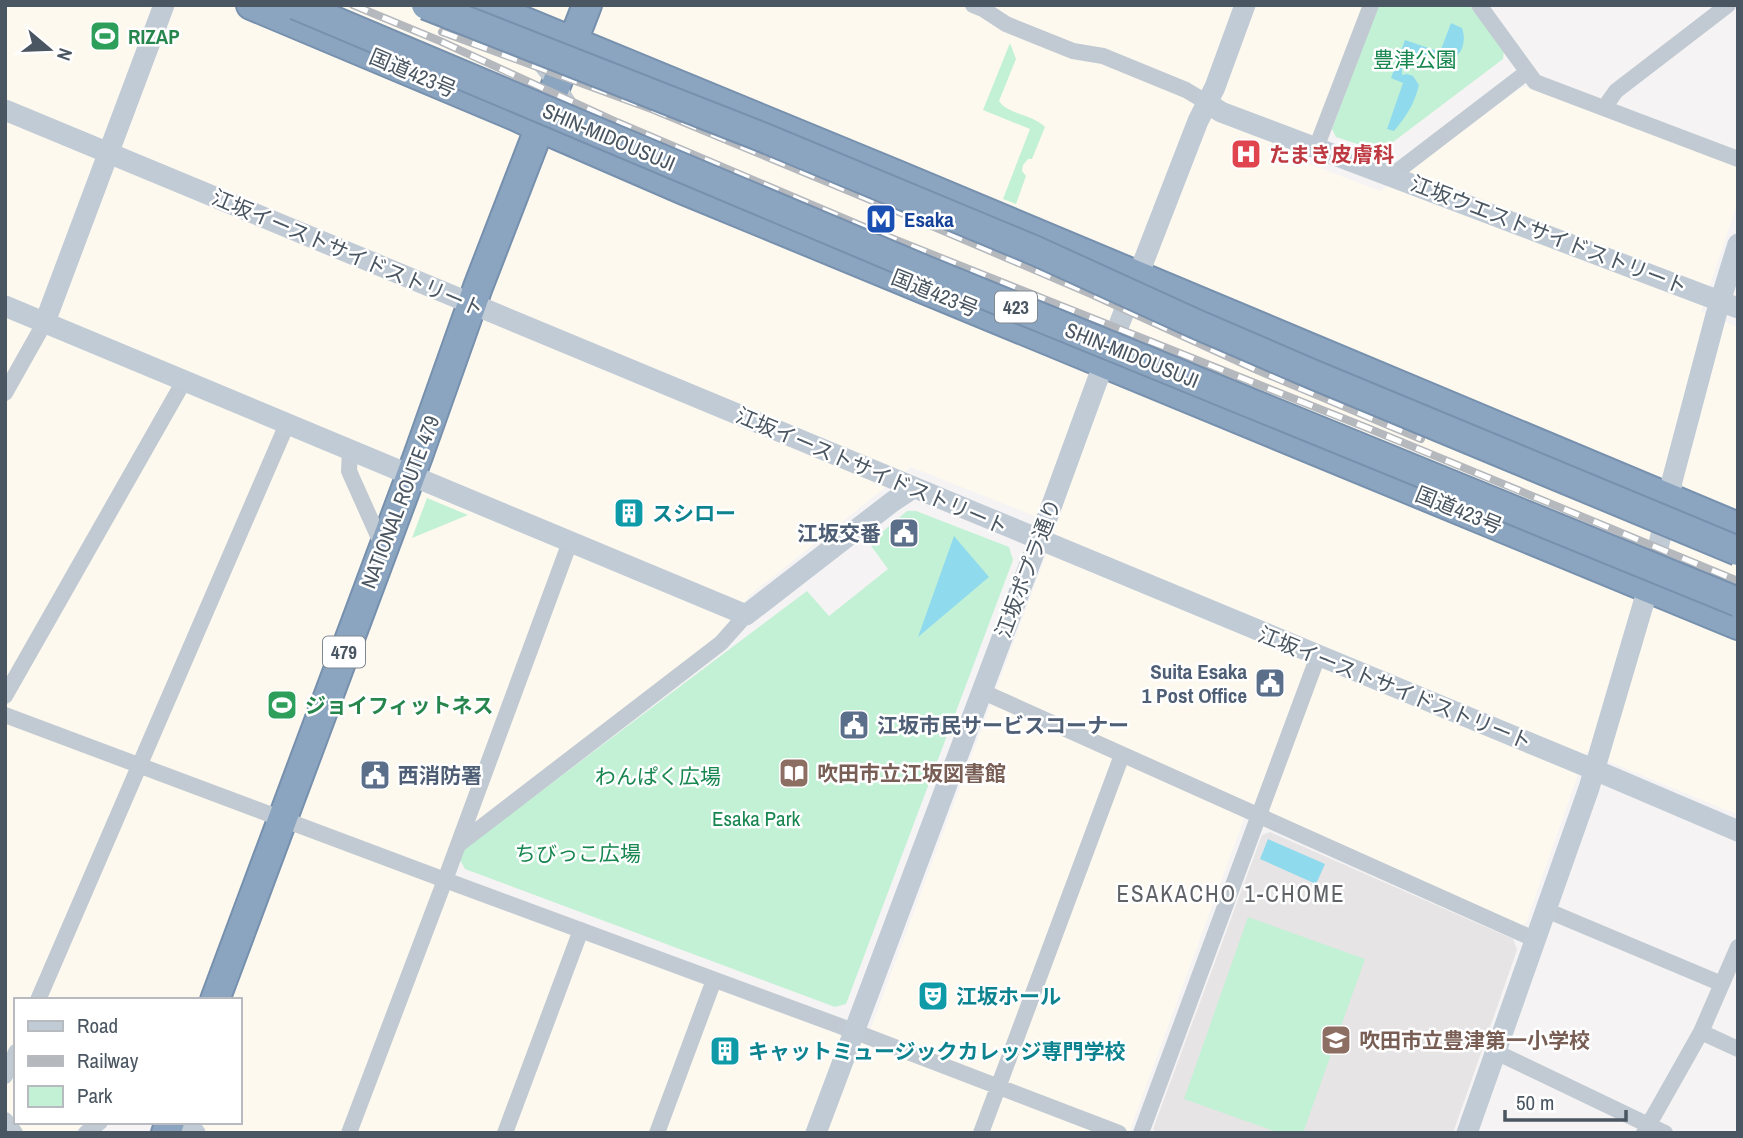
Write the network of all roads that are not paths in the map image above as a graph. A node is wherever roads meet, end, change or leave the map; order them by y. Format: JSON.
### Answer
{"nodes":[{"id":1,"x":164,"y":5,"type":"edge"},
{"id":2,"x":251,"y":5,"type":"edge"},
{"id":3,"x":296,"y":5,"type":"edge"},
{"id":4,"x":426,"y":5,"type":"edge"},
{"id":5,"x":463,"y":5,"type":"edge"},
{"id":6,"x":484,"y":5,"type":"edge"},
{"id":7,"x":587,"y":5,"type":"edge"},
{"id":8,"x":973,"y":5,"type":"edge"},
{"id":9,"x":1245,"y":5,"type":"edge"},
{"id":10,"x":1371,"y":5,"type":"edge"},
{"id":11,"x":1479,"y":5,"type":"edge"},
{"id":12,"x":1728,"y":5,"type":"edge"},
{"id":13,"x":574,"y":42,"type":"junction"},
{"id":14,"x":1527,"y":72,"type":"junction"},
{"id":15,"x":557,"y":85,"type":"junction"},
{"id":16,"x":1206,"y":103,"type":"junction"},
{"id":17,"x":1604,"y":108,"type":"junction"},
{"id":18,"x":5,"y":110,"type":"edge"},
{"id":19,"x":541,"y":128,"type":"junction"},
{"id":20,"x":1316,"y":148,"type":"junction"},
{"id":21,"x":108,"y":153,"type":"junction"},
{"id":22,"x":1738,"y":159,"type":"edge"},
{"id":23,"x":1391,"y":176,"type":"junction"},
{"id":24,"x":684,"y":190,"type":"junction"},
{"id":25,"x":1738,"y":244,"type":"edge"},
{"id":26,"x":1138,"y":276,"type":"junction"},
{"id":27,"x":1729,"y":304,"type":"edge"},
{"id":28,"x":472,"y":305,"type":"junction"},
{"id":29,"x":5,"y":306,"type":"edge"},
{"id":30,"x":1219,"y":308,"type":"junction"},
{"id":31,"x":45,"y":322,"type":"junction"},
{"id":32,"x":1104,"y":364,"type":"junction"},
{"id":33,"x":184,"y":381,"type":"junction"},
{"id":34,"x":1349,"y":381,"type":"dead end"},
{"id":35,"x":5,"y":393,"type":"edge"},
{"id":36,"x":1413,"y":409,"type":"dead end"},
{"id":37,"x":287,"y":424,"type":"junction"},
{"id":38,"x":1521,"y":436,"type":"junction"},
{"id":39,"x":350,"y":450,"type":"junction"},
{"id":40,"x":411,"y":475,"type":"junction"},
{"id":41,"x":913,"y":488,"type":"junction"},
{"id":42,"x":1670,"y":499,"type":"junction"},
{"id":43,"x":1738,"y":527,"type":"edge"},
{"id":44,"x":1039,"y":540,"type":"junction"},
{"id":45,"x":570,"y":542,"type":"junction"},
{"id":46,"x":383,"y":547,"type":"junction"},
{"id":47,"x":1738,"y":551,"type":"edge"},
{"id":48,"x":1648,"y":588,"type":"junction"},
{"id":49,"x":1738,"y":601,"type":"edge"},
{"id":50,"x":746,"y":615,"type":"junction"},
{"id":51,"x":1738,"y":625,"type":"edge"},
{"id":52,"x":1318,"y":656,"type":"junction"},
{"id":53,"x":981,"y":691,"type":"junction"},
{"id":54,"x":5,"y":696,"type":"edge"},
{"id":55,"x":5,"y":715,"type":"edge"},
{"id":56,"x":1122,"y":755,"type":"junction"},
{"id":57,"x":140,"y":764,"type":"junction"},
{"id":58,"x":1595,"y":770,"type":"junction"},
{"id":59,"x":1258,"y":816,"type":"junction"},
{"id":60,"x":282,"y":819,"type":"junction"},
{"id":61,"x":1738,"y":831,"type":"edge"},
{"id":62,"x":458,"y":845,"type":"junction"},
{"id":63,"x":445,"y":880,"type":"junction"},
{"id":64,"x":1546,"y":910,"type":"junction"},
{"id":65,"x":581,"y":930,"type":"junction"},
{"id":66,"x":1536,"y":940,"type":"junction"},
{"id":67,"x":1738,"y":947,"type":"edge"},
{"id":68,"x":714,"y":980,"type":"junction"},
{"id":69,"x":1722,"y":984,"type":"junction"},
{"id":70,"x":39,"y":998,"type":"edge"},
{"id":71,"x":216,"y":998,"type":"edge"},
{"id":72,"x":853,"y":1032,"type":"junction"},
{"id":73,"x":1701,"y":1032,"type":"junction"},
{"id":74,"x":1738,"y":1049,"type":"edge"},
{"id":75,"x":1496,"y":1052,"type":"junction"},
{"id":76,"x":14,"y":1056,"type":"edge"},
{"id":77,"x":5,"y":1076,"type":"edge"},
{"id":78,"x":998,"y":1087,"type":"junction"},
{"id":79,"x":5,"y":1120,"type":"edge"},
{"id":80,"x":1646,"y":1129,"type":"edge"},
{"id":81,"x":15,"y":1133,"type":"edge"},
{"id":82,"x":349,"y":1133,"type":"edge"},
{"id":83,"x":505,"y":1133,"type":"edge"},
{"id":84,"x":657,"y":1133,"type":"edge"},
{"id":85,"x":816,"y":1133,"type":"edge"},
{"id":86,"x":981,"y":1133,"type":"edge"},
{"id":87,"x":1119,"y":1133,"type":"edge"},
{"id":88,"x":1141,"y":1133,"type":"edge"},
{"id":89,"x":1467,"y":1133,"type":"edge"},
{"id":90,"x":1665,"y":1133,"type":"edge"}],
"edges":[{"from":1,"to":21,"type":"street"},
{"from":2,"to":19,"type":"highway","name":"国道423号","number":"423"},
{"from":3,"to":49,"type":"highway","name":"SHIN-MIDOUSUJI","number":"423","bridge":true},
{"from":4,"to":47,"type":"highway","bridge":true},
{"from":5,"to":15,"type":"street"},
{"from":6,"to":13,"type":"highway"},
{"from":7,"to":13,"type":"highway","name":"NATIONAL ROUTE 479","number":"479"},
{"from":8,"to":16,"type":"street","name":"江坂ウエストサイドストリート"},
{"from":9,"to":16,"type":"street","name":"江坂ポプラ通り"},
{"from":10,"to":20,"type":"street"},
{"from":11,"to":14,"type":"street"},
{"from":12,"to":17,"type":"street"},
{"from":13,"to":15,"type":"highway","name":"NATIONAL ROUTE 479","number":"479"},
{"from":13,"to":26,"type":"highway"},
{"from":14,"to":17,"type":"street"},
{"from":14,"to":23,"type":"street"},
{"from":15,"to":19,"type":"highway","name":"NATIONAL ROUTE 479","number":"479"},
{"from":15,"to":24,"type":"street"},
{"from":16,"to":20,"type":"street","name":"江坂ウエストサイドストリート"},
{"from":16,"to":26,"type":"street","name":"江坂ポプラ通り"},
{"from":17,"to":22,"type":"street"},
{"from":18,"to":21,"type":"street","name":"江坂イーストサイドストリート"},
{"from":19,"to":24,"type":"highway","name":"国道423号","number":"423"},
{"from":19,"to":28,"type":"highway","name":"NATIONAL ROUTE 479","number":"479"},
{"from":20,"to":23,"type":"street","name":"江坂ウエストサイドストリート"},
{"from":21,"to":28,"type":"street","name":"江坂イーストサイドストリート"},
{"from":21,"to":31,"type":"street"},
{"from":23,"to":27,"type":"street","name":"江坂ウエストサイドストリート"},
{"from":24,"to":32,"type":"highway","name":"国道423号","number":"423"},
{"from":25,"to":27,"type":"street"},
{"from":26,"to":30,"type":"highway"},
{"from":26,"to":32,"type":"street","name":"江坂ポプラ通り"},
{"from":27,"to":42,"type":"street"},
{"from":28,"to":40,"type":"highway","name":"NATIONAL ROUTE 479","number":"479"},
{"from":28,"to":41,"type":"street","name":"江坂イーストサイドストリート"},
{"from":29,"to":31,"type":"street"},
{"from":30,"to":34,"type":"street"},
{"from":30,"to":38,"type":"highway"},
{"from":31,"to":33,"type":"street"},
{"from":31,"to":35,"type":"street"},
{"from":32,"to":44,"type":"street","name":"江坂ポプラ通り"},
{"from":32,"to":48,"type":"highway","name":"国道423号","number":"423"},
{"from":33,"to":37,"type":"street"},
{"from":33,"to":54,"type":"street"},
{"from":36,"to":38,"type":"street"},
{"from":37,"to":39,"type":"street"},
{"from":37,"to":57,"type":"street"},
{"from":38,"to":42,"type":"highway"},
{"from":39,"to":40,"type":"street"},
{"from":39,"to":46,"type":"street"},
{"from":40,"to":45,"type":"street"},
{"from":40,"to":46,"type":"highway","name":"NATIONAL ROUTE 479","number":"479"},
{"from":41,"to":44,"type":"street","name":"江坂イーストサイドストリート"},
{"from":41,"to":50,"type":"street"},
{"from":42,"to":43,"type":"highway"},
{"from":42,"to":48,"type":"street"},
{"from":44,"to":52,"type":"street","name":"江坂イーストサイドストリート"},
{"from":44,"to":53,"type":"street","name":"江坂ポプラ通り"},
{"from":45,"to":50,"type":"street"},
{"from":45,"to":62,"type":"street"},
{"from":46,"to":60,"type":"highway","name":"NATIONAL ROUTE 479","number":"479"},
{"from":48,"to":51,"type":"highway","name":"国道423号","number":"423"},
{"from":48,"to":58,"type":"street"},
{"from":50,"to":62,"type":"street"},
{"from":52,"to":58,"type":"street","name":"江坂イーストサイドストリート"},
{"from":52,"to":59,"type":"street"},
{"from":53,"to":56,"type":"street"},
{"from":53,"to":72,"type":"street","name":"江坂ポプラ通り"},
{"from":55,"to":57,"type":"street"},
{"from":56,"to":59,"type":"street"},
{"from":56,"to":78,"type":"street"},
{"from":57,"to":60,"type":"street"},
{"from":57,"to":70,"type":"street"},
{"from":58,"to":61,"type":"street","name":"江坂イーストサイドストリート"},
{"from":58,"to":64,"type":"street"},
{"from":59,"to":66,"type":"street"},
{"from":59,"to":88,"type":"street"},
{"from":60,"to":63,"type":"street"},
{"from":60,"to":71,"type":"highway","name":"NATIONAL ROUTE 479","number":"479"},
{"from":62,"to":63,"type":"street"},
{"from":63,"to":65,"type":"street"},
{"from":63,"to":82,"type":"street"},
{"from":64,"to":66,"type":"street"},
{"from":64,"to":69,"type":"street"},
{"from":65,"to":68,"type":"street"},
{"from":65,"to":83,"type":"street"},
{"from":66,"to":75,"type":"street"},
{"from":67,"to":69,"type":"street"},
{"from":68,"to":72,"type":"street"},
{"from":68,"to":84,"type":"street"},
{"from":69,"to":73,"type":"street"},
{"from":72,"to":78,"type":"street"},
{"from":72,"to":85,"type":"street","name":"江坂ポプラ通り"},
{"from":73,"to":74,"type":"street"},
{"from":73,"to":80,"type":"street"},
{"from":75,"to":80,"type":"street"},
{"from":75,"to":89,"type":"street"},
{"from":76,"to":77,"type":"street"},
{"from":78,"to":86,"type":"street"},
{"from":78,"to":87,"type":"street"},
{"from":79,"to":81,"type":"street"},
{"from":80,"to":90,"type":"street"}]}
